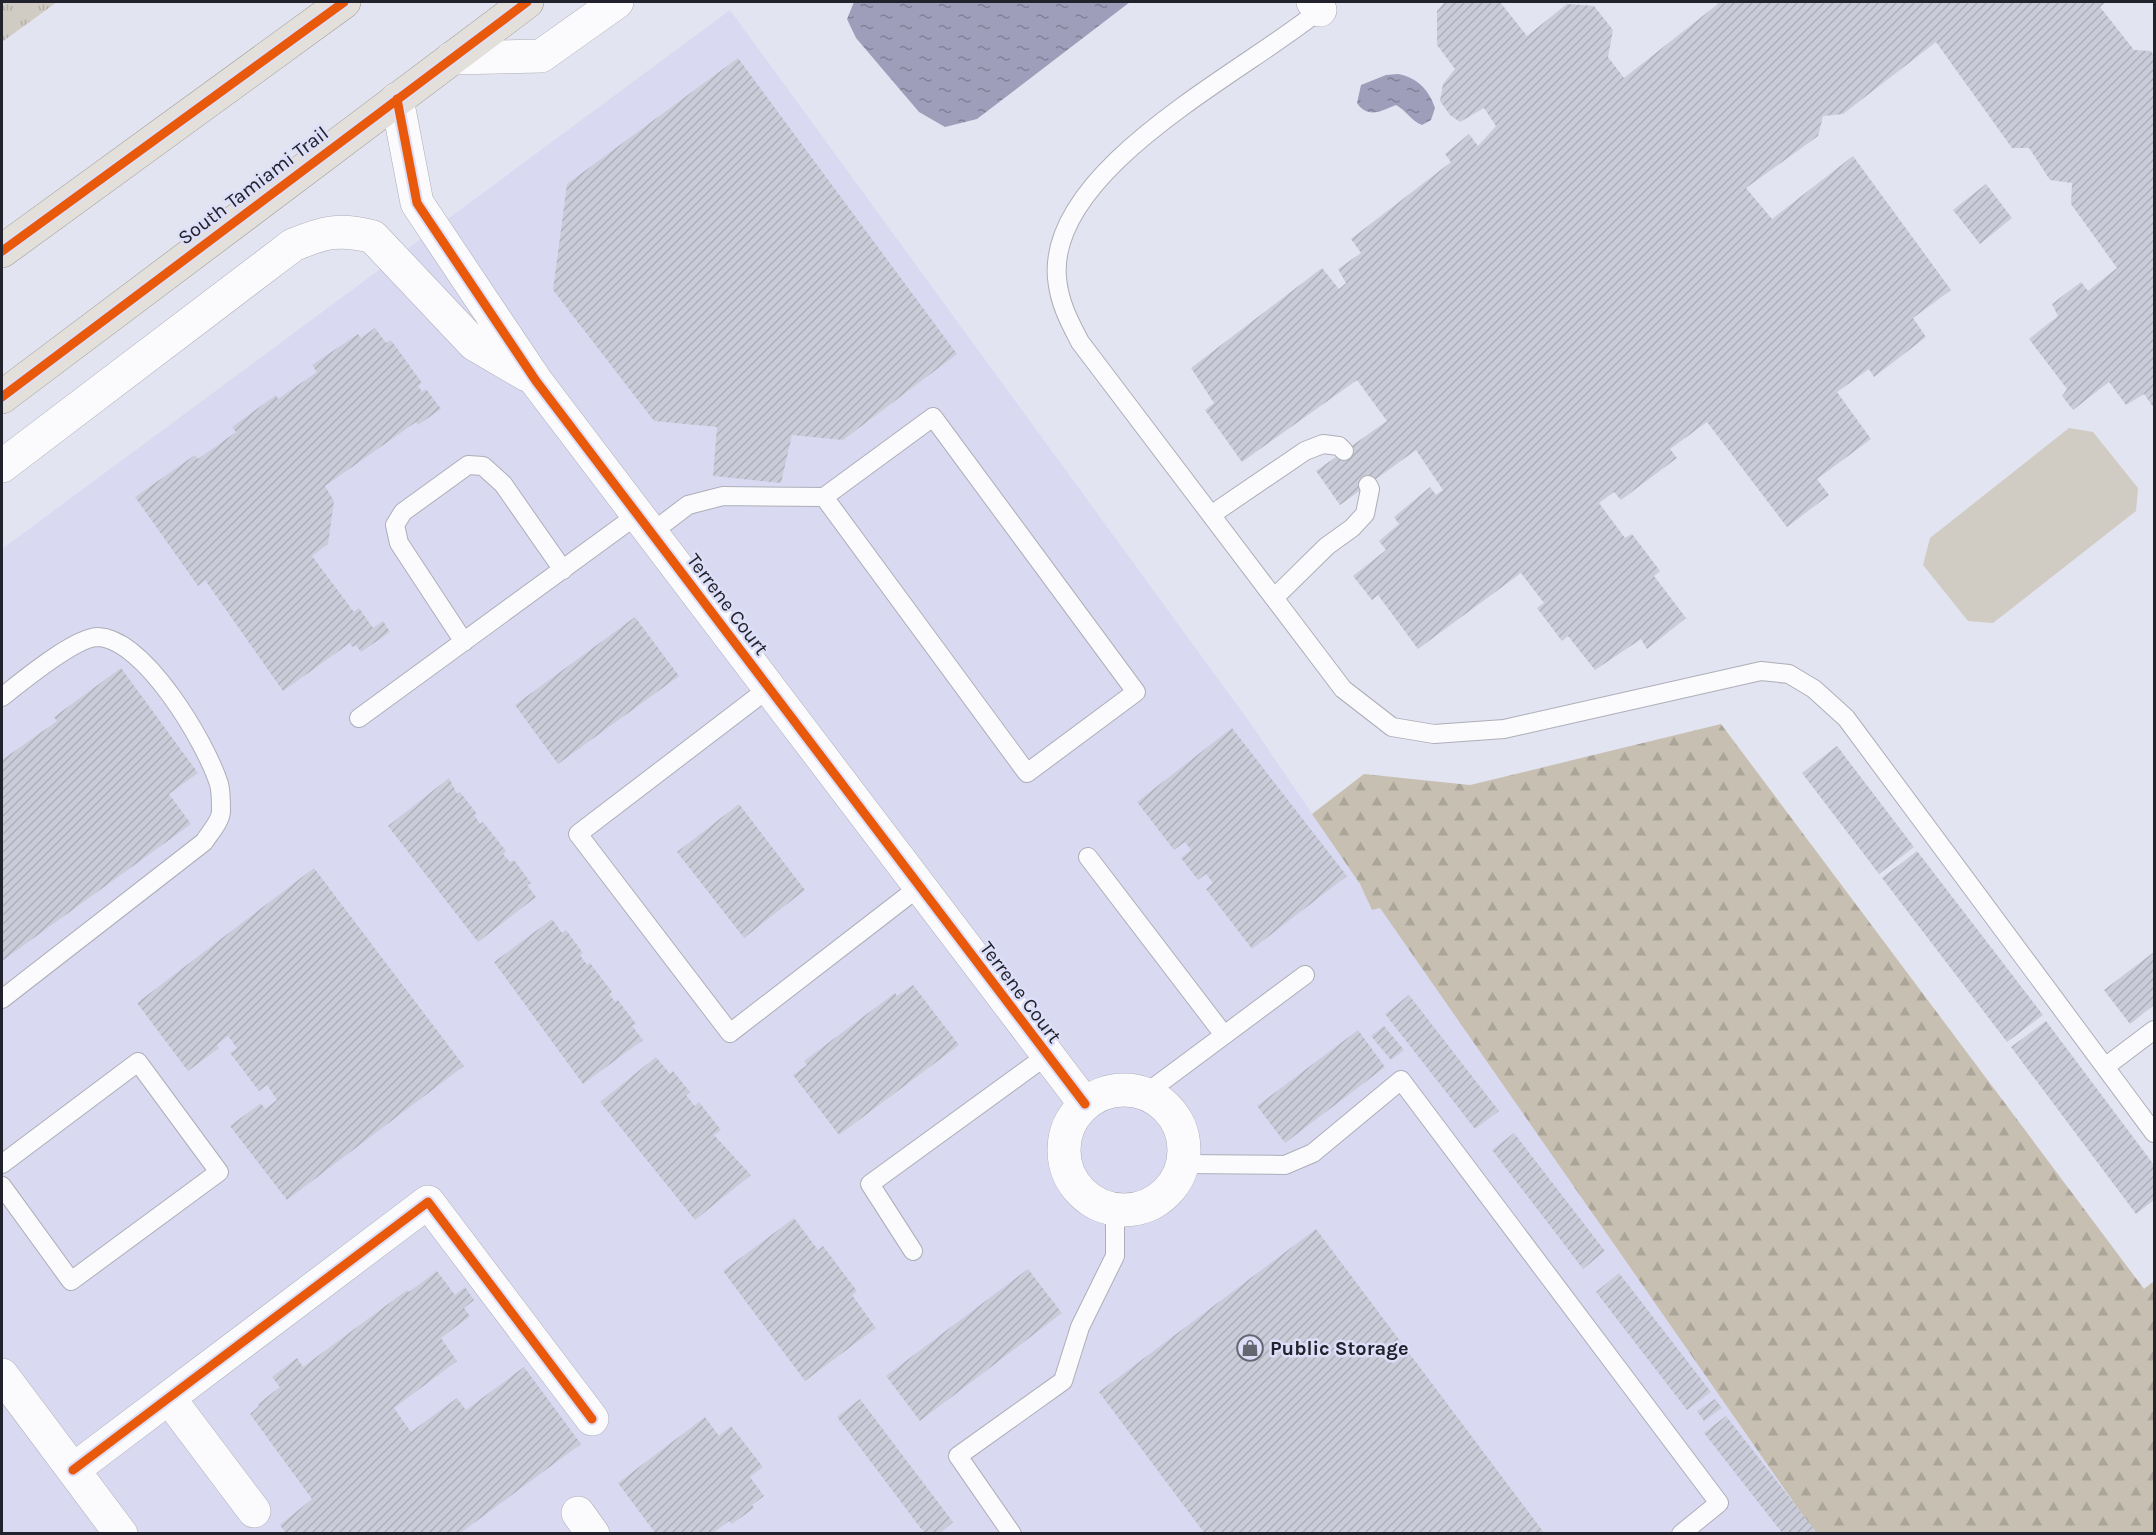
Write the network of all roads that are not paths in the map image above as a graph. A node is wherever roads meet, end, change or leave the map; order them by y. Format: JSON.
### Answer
{"nodes":[{"id":1,"x":344,"y":2,"type":"edge"},
{"id":2,"x":527,"y":2,"type":"edge"},
{"id":3,"x":617,"y":2,"type":"edge"},
{"id":4,"x":1321,"y":4,"type":"edge"},
{"id":5,"x":452,"y":58,"type":"junction"},
{"id":6,"x":397,"y":99,"type":"junction"},
{"id":7,"x":2,"y":251,"type":"edge"},
{"id":8,"x":536,"y":381,"type":"junction"},
{"id":9,"x":2,"y":397,"type":"edge"},
{"id":10,"x":1344,"y":451,"type":"dead end"},
{"id":11,"x":2,"y":466,"type":"edge"},
{"id":12,"x":1368,"y":485,"type":"dead end"},
{"id":13,"x":824,"y":497,"type":"junction"},
{"id":14,"x":1211,"y":515,"type":"junction"},
{"id":15,"x":644,"y":524,"type":"junction"},
{"id":16,"x":563,"y":570,"type":"junction"},
{"id":17,"x":1274,"y":598,"type":"junction"},
{"id":18,"x":464,"y":642,"type":"junction"},
{"id":19,"x":769,"y":688,"type":"junction"},
{"id":20,"x":2,"y":697,"type":"edge"},
{"id":21,"x":359,"y":718,"type":"dead end"},
{"id":22,"x":1088,"y":857,"type":"dead end"},
{"id":23,"x":919,"y":887,"type":"junction"},
{"id":24,"x":1305,"y":975,"type":"dead end"},
{"id":25,"x":2,"y":999,"type":"edge"},
{"id":26,"x":2154,"y":1029,"type":"edge"},
{"id":27,"x":1224,"y":1035,"type":"junction"},
{"id":28,"x":1046,"y":1056,"type":"junction"},
{"id":29,"x":2105,"y":1067,"type":"junction"},
{"id":30,"x":1145,"y":1094,"type":"junction"},
{"id":31,"x":1085,"y":1104,"type":"junction"},
{"id":32,"x":2154,"y":1133,"type":"edge"},
{"id":33,"x":2,"y":1164,"type":"edge"},
{"id":34,"x":1183,"y":1164,"type":"junction"},
{"id":35,"x":5,"y":1197,"type":"edge"},
{"id":36,"x":1116,"y":1210,"type":"junction"},
{"id":37,"x":914,"y":1251,"type":"dead end"},
{"id":38,"x":2,"y":1376,"type":"edge"},
{"id":39,"x":169,"y":1398,"type":"junction"},
{"id":40,"x":592,"y":1419,"type":"dead end"},
{"id":41,"x":73,"y":1470,"type":"junction"},
{"id":42,"x":254,"y":1511,"type":"dead end"},
{"id":43,"x":121,"y":1533,"type":"edge"},
{"id":44,"x":1011,"y":1533,"type":"edge"},
{"id":45,"x":1681,"y":1533,"type":"edge"}],
"edges":[{"from":1,"to":7,"type":"main road"},
{"from":2,"to":5,"type":"main road","name":"South Tamiami Trail"},
{"from":3,"to":5,"type":"street"},
{"from":4,"to":14,"type":"lane"},
{"from":5,"to":6,"type":"main road","name":"South Tamiami Trail"},
{"from":6,"to":8,"type":"street","name":"Terrene Court"},
{"from":6,"to":9,"type":"main road","name":"South Tamiami Trail"},
{"from":8,"to":11,"type":"street"},
{"from":8,"to":15,"type":"street","name":"Terrene Court"},
{"from":10,"to":14,"type":"lane"},
{"from":12,"to":17,"type":"lane"},
{"from":13,"to":13,"type":"lane"},
{"from":13,"to":15,"type":"lane"},
{"from":14,"to":17,"type":"lane"},
{"from":15,"to":16,"type":"lane"},
{"from":15,"to":19,"type":"street","name":"Terrene Court"},
{"from":16,"to":18,"type":"lane"},
{"from":16,"to":18,"type":"lane"},
{"from":17,"to":29,"type":"lane"},
{"from":18,"to":21,"type":"lane"},
{"from":19,"to":23,"type":"street","name":"Terrene Court"},
{"from":19,"to":23,"type":"lane"},
{"from":20,"to":25,"type":"lane"},
{"from":22,"to":27,"type":"lane"},
{"from":23,"to":28,"type":"street","name":"Terrene Court"},
{"from":24,"to":27,"type":"lane"},
{"from":26,"to":29,"type":"lane"},
{"from":27,"to":30,"type":"lane"},
{"from":28,"to":31,"type":"street","name":"Terrene Court"},
{"from":28,"to":37,"type":"lane"},
{"from":29,"to":32,"type":"lane"},
{"from":30,"to":31,"type":"street"},
{"from":30,"to":34,"type":"street"},
{"from":31,"to":36,"type":"street"},
{"from":33,"to":35,"type":"lane"},
{"from":34,"to":36,"type":"street"},
{"from":34,"to":45,"type":"lane"},
{"from":36,"to":44,"type":"lane"},
{"from":38,"to":41,"type":"street"},
{"from":39,"to":40,"type":"street"},
{"from":39,"to":41,"type":"street"},
{"from":39,"to":42,"type":"street"},
{"from":41,"to":43,"type":"street"}]}
